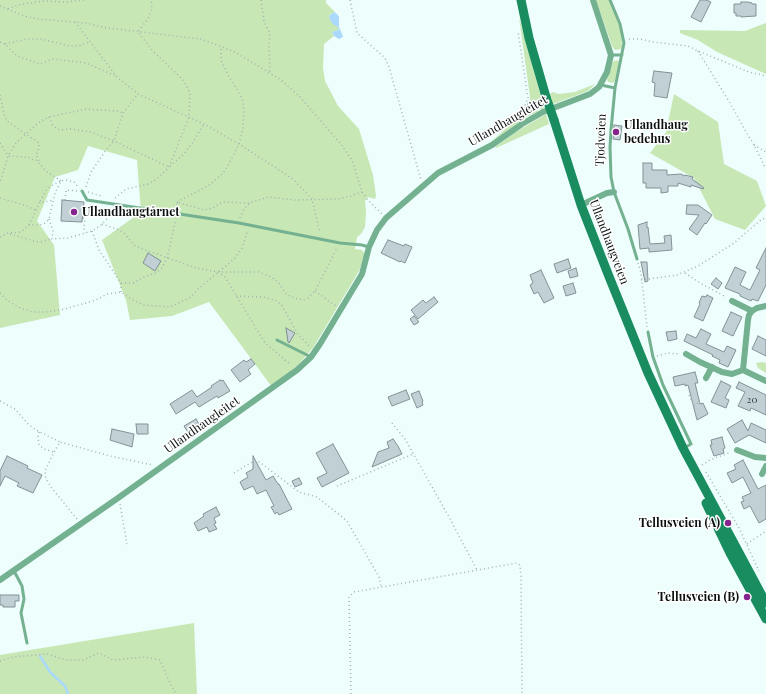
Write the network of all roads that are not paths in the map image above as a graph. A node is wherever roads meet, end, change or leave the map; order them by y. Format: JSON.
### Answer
{"nodes":[{"id":1,"x":516,"y":0,"type":"edge"},
{"id":2,"x":521,"y":0,"type":"edge"},
{"id":3,"x":593,"y":0,"type":"edge"},
{"id":4,"x":610,"y":0,"type":"edge"},
{"id":5,"x":529,"y":38,"type":"junction"},
{"id":6,"x":611,"y":55,"type":"junction"},
{"id":7,"x":622,"y":55,"type":"junction"},
{"id":8,"x":601,"y":85,"type":"junction"},
{"id":9,"x":615,"y":88,"type":"junction"},
{"id":10,"x":82,"y":191,"type":"road end"},
{"id":11,"x":614,"y":192,"type":"junction"},
{"id":12,"x":581,"y":205,"type":"junction"},
{"id":13,"x":369,"y":247,"type":"junction"},
{"id":14,"x":637,"y":259,"type":"road end"},
{"id":15,"x":732,"y":301,"type":"road end"},
{"id":16,"x":766,"y":306,"type":"edge"},
{"id":17,"x":752,"y":311,"type":"junction"},
{"id":18,"x":648,"y":332,"type":"road end"},
{"id":19,"x":276,"y":340,"type":"dead end"},
{"id":20,"x":312,"y":354,"type":"junction"},
{"id":21,"x":686,"y":354,"type":"road end"},
{"id":22,"x":712,"y":368,"type":"junction"},
{"id":23,"x":743,"y":370,"type":"junction"},
{"id":24,"x":706,"y":378,"type":"dead end"},
{"id":25,"x":766,"y":381,"type":"edge"},
{"id":26,"x":683,"y":448,"type":"junction"},
{"id":27,"x":736,"y":450,"type":"road end"},
{"id":28,"x":766,"y":458,"type":"edge"},
{"id":29,"x":766,"y":466,"type":"edge"},
{"id":30,"x":762,"y":474,"type":"dead end"},
{"id":31,"x":14,"y":571,"type":"junction"},
{"id":32,"x":0,"y":580,"type":"edge"},
{"id":33,"x":766,"y":602,"type":"edge"},
{"id":34,"x":766,"y":619,"type":"edge"},
{"id":35,"x":27,"y":642,"type":"dead end"}],
"edges":[{"from":1,"to":5,"type":"main road","name":"Ullandhaugveien"},
{"from":2,"to":5,"type":"main road","name":"Ullandhaugveien"},
{"from":3,"to":6,"type":"street"},
{"from":4,"to":7,"type":"lane","name":"Tjodveien"},
{"from":5,"to":12,"type":"main road","name":"Ullandhaugveien","bridge":true},
{"from":6,"to":7,"type":"lane"},
{"from":6,"to":8,"type":"street"},
{"from":7,"to":9,"type":"lane","name":"Tjodveien"},
{"from":8,"to":9,"type":"lane"},
{"from":8,"to":13,"type":"street","name":"Ullandhaugleitet"},
{"from":9,"to":11,"type":"lane","name":"Tjodveien"},
{"from":10,"to":13,"type":"lane"},
{"from":11,"to":12,"type":"street"},
{"from":11,"to":14,"type":"lane","name":"Tjodveien"},
{"from":12,"to":26,"type":"main road","name":"Ullandhaugveien"},
{"from":13,"to":20,"type":"street","name":"Ullandhaugleitet"},
{"from":15,"to":17,"type":"street"},
{"from":16,"to":17,"type":"street"},
{"from":17,"to":23,"type":"street"},
{"from":18,"to":26,"type":"lane"},
{"from":19,"to":20,"type":"lane"},
{"from":20,"to":31,"type":"street","name":"Ullandhaugleitet"},
{"from":21,"to":22,"type":"street"},
{"from":22,"to":23,"type":"street"},
{"from":22,"to":24,"type":"street"},
{"from":23,"to":25,"type":"street"},
{"from":26,"to":33,"type":"main road","name":"Ullandhaugveien"},
{"from":26,"to":34,"type":"main road","name":"Ullandhaugveien"},
{"from":27,"to":28,"type":"street"},
{"from":29,"to":30,"type":"street"},
{"from":31,"to":32,"type":"street","name":"Ullandhaugleitet"},
{"from":31,"to":35,"type":"lane"}]}
